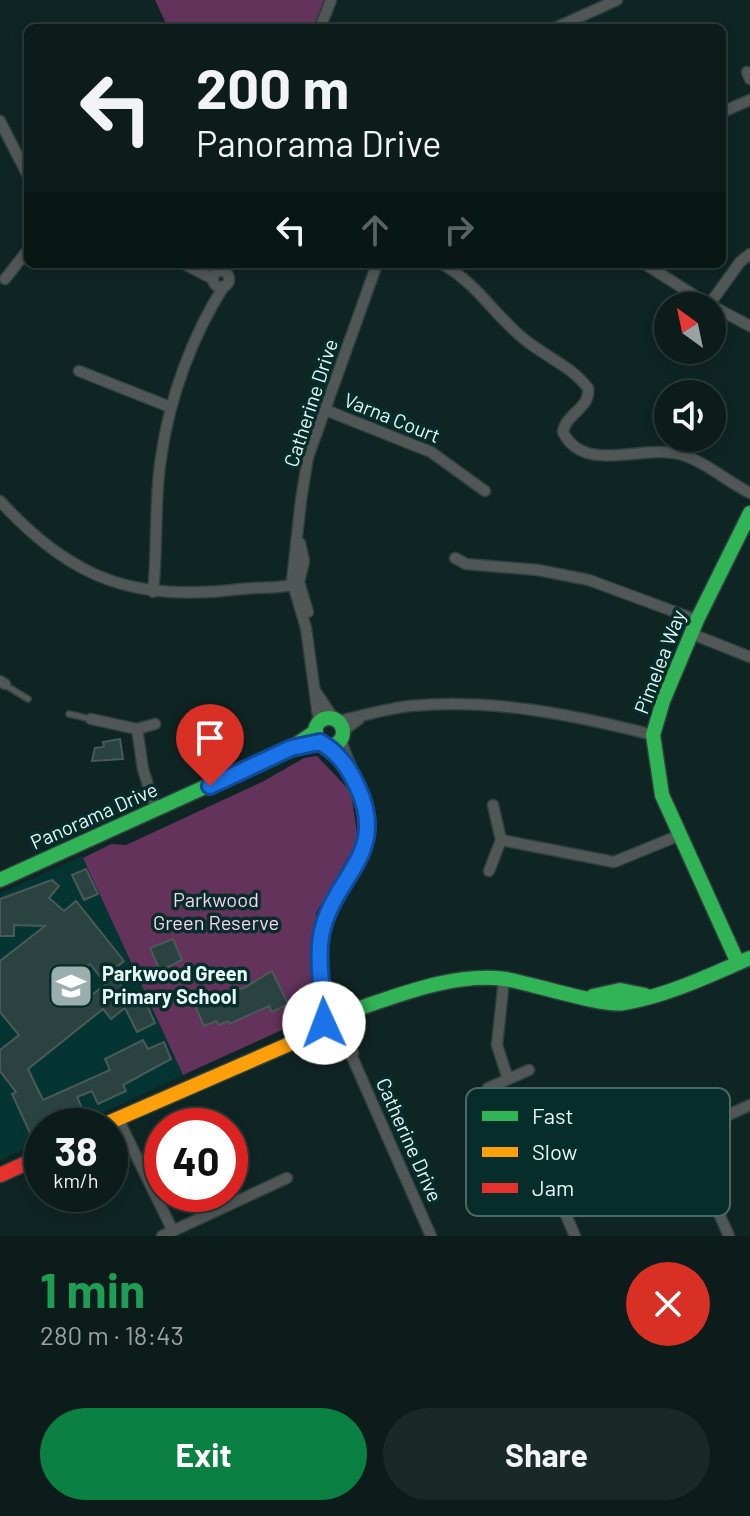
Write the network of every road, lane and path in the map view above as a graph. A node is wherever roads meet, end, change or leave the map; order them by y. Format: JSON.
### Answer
{"nodes":[{"id":1,"x":331,"y":0,"type":"edge"},
{"id":2,"x":617,"y":0,"type":"edge"},
{"id":3,"x":322,"y":24,"type":"edge"},
{"id":4,"x":564,"y":24,"type":"edge"},
{"id":5,"x":750,"y":100,"type":"edge"},
{"id":6,"x":726,"y":110,"type":"edge"},
{"id":7,"x":0,"y":121,"type":"edge"},
{"id":8,"x":24,"y":168,"type":"edge"},
{"id":9,"x":750,"y":254,"type":"edge"},
{"id":10,"x":24,"y":255,"type":"edge"},
{"id":11,"x":194,"y":268,"type":"edge"},
{"id":12,"x":371,"y":268,"type":"edge"},
{"id":13,"x":376,"y":268,"type":"edge"},
{"id":14,"x":448,"y":268,"type":"edge"},
{"id":15,"x":651,"y":268,"type":"edge"},
{"id":16,"x":220,"y":276,"type":"edge"},
{"id":17,"x":5,"y":279,"type":"dead end"},
{"id":18,"x":370,"y":283,"type":"junction"},
{"id":19,"x":689,"y":292,"type":"edge"},
{"id":20,"x":720,"y":292,"type":"edge"},
{"id":21,"x":726,"y":314,"type":"edge"},
{"id":22,"x":750,"y":326,"type":"edge"},
{"id":23,"x":79,"y":371,"type":"dead end"},
{"id":24,"x":170,"y":407,"type":"junction"},
{"id":25,"x":323,"y":409,"type":"junction"},
{"id":26,"x":485,"y":491,"type":"dead end"},
{"id":27,"x":750,"y":496,"type":"edge"},
{"id":28,"x":0,"y":501,"type":"edge"},
{"id":29,"x":750,"y":513,"type":"edge"},
{"id":30,"x":455,"y":558,"type":"dead end"},
{"id":31,"x":295,"y":583,"type":"junction"},
{"id":32,"x":153,"y":592,"type":"junction"},
{"id":33,"x":694,"y":627,"type":"junction"},
{"id":34,"x":750,"y":657,"type":"edge"},
{"id":35,"x":2,"y":683,"type":"edge"},
{"id":36,"x":28,"y":699,"type":"dead end"},
{"id":37,"x":69,"y":714,"type":"dead end"},
{"id":38,"x":91,"y":719,"type":"joint"},
{"id":39,"x":155,"y":724,"type":"dead end"},
{"id":40,"x":137,"y":729,"type":"junction"},
{"id":41,"x":330,"y":731,"type":"junction"},
{"id":42,"x":653,"y":735,"type":"junction"},
{"id":43,"x":493,"y":805,"type":"dead end"},
{"id":44,"x":156,"y":811,"type":"junction"},
{"id":45,"x":680,"y":835,"type":"junction"},
{"id":46,"x":501,"y":840,"type":"junction"},
{"id":47,"x":489,"y":871,"type":"dead end"},
{"id":48,"x":0,"y":880,"type":"edge"},
{"id":49,"x":744,"y":960,"type":"edge"},
{"id":50,"x":504,"y":979,"type":"junction"},
{"id":51,"x":338,"y":1024,"type":"junction"},
{"id":52,"x":529,"y":1070,"type":"dead end"},
{"id":53,"x":508,"y":1079,"type":"junction"},
{"id":54,"x":488,"y":1088,"type":"dead end"},
{"id":55,"x":750,"y":1105,"type":"edge"},
{"id":56,"x":730,"y":1114,"type":"edge"},
{"id":57,"x":128,"y":1121,"type":"edge"},
{"id":58,"x":128,"y":1151,"type":"edge"},
{"id":59,"x":24,"y":1164,"type":"edge"},
{"id":60,"x":0,"y":1175,"type":"edge"},
{"id":61,"x":287,"y":1178,"type":"dead end"},
{"id":62,"x":566,"y":1216,"type":"edge"},
{"id":63,"x":720,"y":1216,"type":"edge"},
{"id":64,"x":167,"y":1234,"type":"edge"},
{"id":65,"x":431,"y":1236,"type":"edge"},
{"id":66,"x":575,"y":1236,"type":"edge"},
{"id":67,"x":729,"y":1236,"type":"edge"}],
"edges":[{"from":1,"to":3,"type":"street"},
{"from":2,"to":4,"type":"street"},
{"from":5,"to":6,"type":"street"},
{"from":7,"to":8,"type":"street"},
{"from":9,"to":20,"type":"street"},
{"from":10,"to":17,"type":"street"},
{"from":11,"to":16,"type":"street"},
{"from":12,"to":18,"type":"street","name":"Catherine Drive"},
{"from":13,"to":18,"type":"street","name":"Catherine Drive"},
{"from":14,"to":27,"type":"street"},
{"from":15,"to":19,"type":"street"},
{"from":16,"to":24,"type":"street"},
{"from":18,"to":25,"type":"street","name":"Catherine Drive"},
{"from":21,"to":22,"type":"street"},
{"from":23,"to":24,"type":"street"},
{"from":24,"to":32,"type":"street"},
{"from":25,"to":26,"type":"street","name":"Varna Court"},
{"from":25,"to":31,"type":"street","name":"Catherine Drive"},
{"from":28,"to":32,"type":"street"},
{"from":29,"to":33,"type":"street","name":"Pimelea Way"},
{"from":30,"to":33,"type":"street"},
{"from":31,"to":32,"type":"street"},
{"from":31,"to":41,"type":"street","name":"Catherine Drive"},
{"from":33,"to":34,"type":"street"},
{"from":33,"to":42,"type":"street","name":"Pimelea Way"},
{"from":35,"to":36,"type":"lane"},
{"from":37,"to":38,"type":"lane"},
{"from":38,"to":40,"type":"street"},
{"from":39,"to":40,"type":"street"},
{"from":40,"to":44,"type":"street"},
{"from":41,"to":42,"type":"street"},
{"from":41,"to":44,"type":"street","name":"Panorama Drive"},
{"from":41,"to":51,"type":"street","name":"Catherine Drive"},
{"from":42,"to":45,"type":"street","name":"Pimelea Way"},
{"from":43,"to":46,"type":"street"},
{"from":44,"to":48,"type":"street","name":"Panorama Drive"},
{"from":45,"to":46,"type":"street"},
{"from":45,"to":49,"type":"street","name":"Pimelea Way"},
{"from":46,"to":47,"type":"street"},
{"from":49,"to":50,"type":"street"},
{"from":50,"to":51,"type":"street"},
{"from":50,"to":53,"type":"street"},
{"from":51,"to":57,"type":"street"},
{"from":51,"to":65,"type":"street","name":"Catherine Drive"},
{"from":52,"to":53,"type":"street"},
{"from":53,"to":54,"type":"street"},
{"from":55,"to":56,"type":"street"},
{"from":58,"to":64,"type":"street"},
{"from":59,"to":60,"type":"street"},
{"from":61,"to":64,"type":"street"},
{"from":62,"to":66,"type":"street"},
{"from":63,"to":67,"type":"street"}]}
